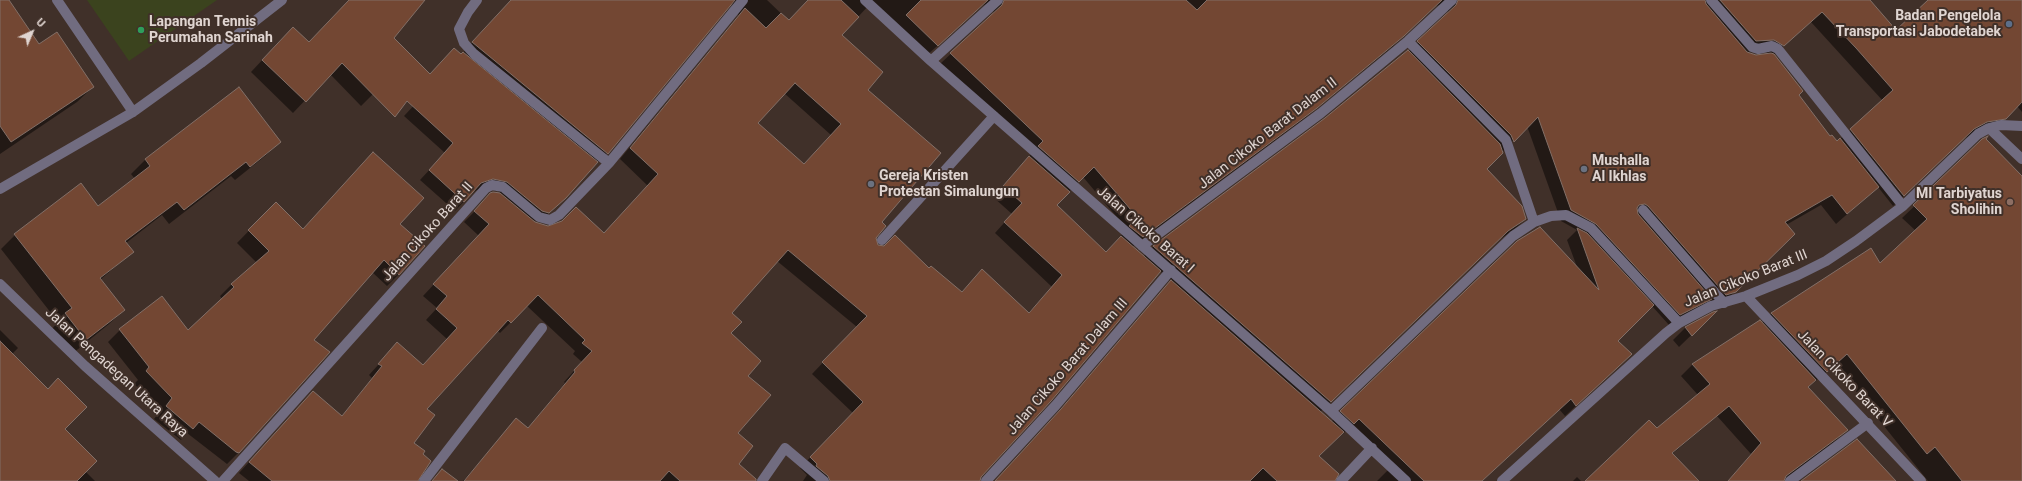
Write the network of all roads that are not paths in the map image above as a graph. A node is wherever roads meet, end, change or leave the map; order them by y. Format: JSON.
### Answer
{"nodes":[{"id":1,"x":57,"y":0,"type":"edge"},
{"id":2,"x":282,"y":0,"type":"edge"},
{"id":3,"x":477,"y":0,"type":"edge"},
{"id":4,"x":743,"y":0,"type":"edge"},
{"id":5,"x":865,"y":0,"type":"edge"},
{"id":6,"x":998,"y":0,"type":"edge"},
{"id":7,"x":1452,"y":0,"type":"edge"},
{"id":8,"x":1711,"y":0,"type":"edge"},
{"id":9,"x":1408,"y":41,"type":"junction"},
{"id":10,"x":931,"y":61,"type":"junction"},
{"id":11,"x":133,"y":112,"type":"junction"},
{"id":12,"x":994,"y":116,"type":"junction"},
{"id":13,"x":2022,"y":126,"type":"edge"},
{"id":14,"x":1990,"y":128,"type":"junction"},
{"id":15,"x":2022,"y":159,"type":"edge"},
{"id":16,"x":609,"y":163,"type":"junction"},
{"id":17,"x":0,"y":189,"type":"edge"},
{"id":18,"x":1903,"y":206,"type":"junction"},
{"id":19,"x":1643,"y":210,"type":"dead end"},
{"id":20,"x":1534,"y":222,"type":"junction"},
{"id":21,"x":882,"y":240,"type":"dead end"},
{"id":22,"x":1142,"y":246,"type":"junction"},
{"id":23,"x":1171,"y":270,"type":"junction"},
{"id":24,"x":0,"y":284,"type":"edge"},
{"id":25,"x":1746,"y":296,"type":"junction"},
{"id":26,"x":1724,"y":303,"type":"junction"},
{"id":27,"x":1679,"y":324,"type":"junction"},
{"id":28,"x":542,"y":328,"type":"dead end"},
{"id":29,"x":1331,"y":411,"type":"junction"},
{"id":30,"x":1868,"y":423,"type":"junction"},
{"id":31,"x":1372,"y":448,"type":"junction"},
{"id":32,"x":215,"y":481,"type":"edge"},
{"id":33,"x":223,"y":481,"type":"edge"},
{"id":34,"x":424,"y":481,"type":"edge"},
{"id":35,"x":762,"y":481,"type":"edge"},
{"id":36,"x":824,"y":481,"type":"edge"},
{"id":37,"x":986,"y":481,"type":"edge"},
{"id":38,"x":1341,"y":481,"type":"edge"},
{"id":39,"x":1406,"y":481,"type":"edge"},
{"id":40,"x":1502,"y":481,"type":"edge"},
{"id":41,"x":1790,"y":481,"type":"edge"},
{"id":42,"x":1921,"y":481,"type":"edge"}],
"edges":[{"from":1,"to":11,"type":"street"},
{"from":2,"to":11,"type":"street"},
{"from":3,"to":16,"type":"street"},
{"from":4,"to":16,"type":"street","name":"Jalan Cikoko Barat II"},
{"from":5,"to":10,"type":"street","name":"Jalan Cikoko Barat I"},
{"from":6,"to":10,"type":"street"},
{"from":7,"to":9,"type":"street","name":"Jalan Cikoko Barat Dalam II"},
{"from":8,"to":18,"type":"street"},
{"from":9,"to":20,"type":"street"},
{"from":9,"to":22,"type":"street","name":"Jalan Cikoko Barat Dalam II"},
{"from":10,"to":12,"type":"street","name":"Jalan Cikoko Barat I"},
{"from":11,"to":17,"type":"street"},
{"from":12,"to":21,"type":"street"},
{"from":12,"to":22,"type":"street","name":"Jalan Cikoko Barat I"},
{"from":13,"to":14,"type":"street","name":"Jalan Cikoko Barat III"},
{"from":14,"to":15,"type":"street"},
{"from":14,"to":18,"type":"street","name":"Jalan Cikoko Barat III"},
{"from":16,"to":33,"type":"street","name":"Jalan Cikoko Barat II"},
{"from":18,"to":25,"type":"street","name":"Jalan Cikoko Barat III"},
{"from":19,"to":26,"type":"street"},
{"from":20,"to":27,"type":"street"},
{"from":20,"to":29,"type":"street"},
{"from":22,"to":23,"type":"street","name":"Jalan Cikoko Barat I"},
{"from":23,"to":29,"type":"street","name":"Jalan Cikoko Barat I"},
{"from":23,"to":37,"type":"street","name":"Jalan Cikoko Barat Dalam III"},
{"from":24,"to":32,"type":"street","name":"Jalan Pengadegan Utara Raya"},
{"from":25,"to":26,"type":"street","name":"Jalan Cikoko Barat III"},
{"from":25,"to":30,"type":"street","name":"Jalan Cikoko Barat V"},
{"from":26,"to":27,"type":"street","name":"Jalan Cikoko Barat III"},
{"from":27,"to":40,"type":"street","name":"Jalan Cikoko Barat III"},
{"from":28,"to":34,"type":"street"},
{"from":29,"to":31,"type":"street","name":"Jalan Cikoko Barat I"},
{"from":30,"to":41,"type":"street"},
{"from":30,"to":42,"type":"street","name":"Jalan Cikoko Barat V"},
{"from":31,"to":38,"type":"street"},
{"from":31,"to":39,"type":"street","name":"Jalan Cikoko Barat I"},
{"from":35,"to":36,"type":"street"}]}
